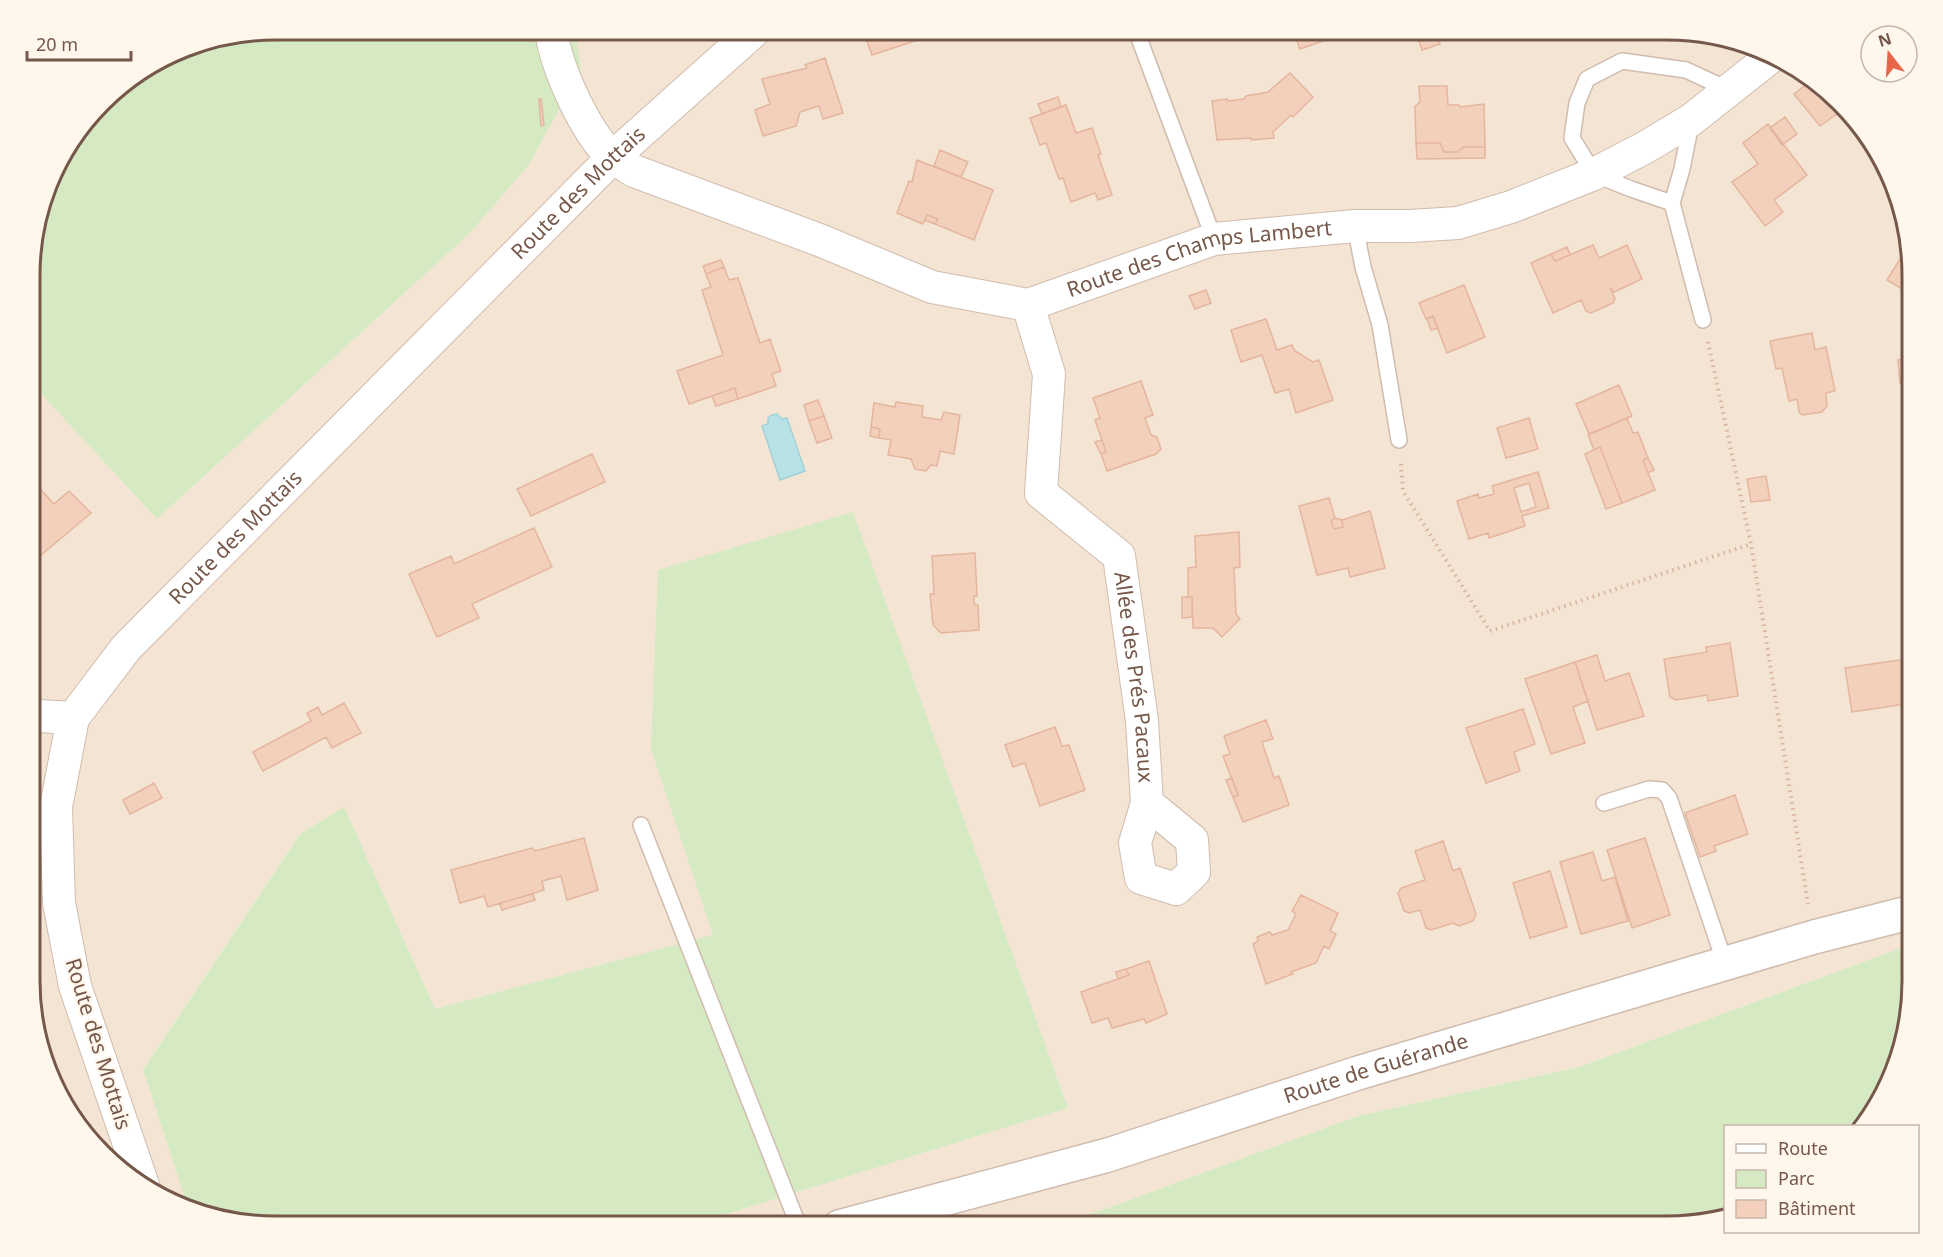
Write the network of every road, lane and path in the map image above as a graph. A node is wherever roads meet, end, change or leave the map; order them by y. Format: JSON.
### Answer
{"nodes":[{"id":1,"x":552,"y":40,"type":"edge"},
{"id":2,"x":744,"y":40,"type":"edge"},
{"id":3,"x":1140,"y":40,"type":"edge"},
{"id":4,"x":1765,"y":62,"type":"edge"},
{"id":5,"x":1729,"y":90,"type":"junction"},
{"id":6,"x":1691,"y":120,"type":"junction"},
{"id":7,"x":613,"y":157,"type":"junction"},
{"id":8,"x":1594,"y":174,"type":"junction"},
{"id":9,"x":1672,"y":203,"type":"junction"},
{"id":10,"x":1355,"y":226,"type":"junction"},
{"id":11,"x":1214,"y":239,"type":"junction"},
{"id":12,"x":1028,"y":305,"type":"junction"},
{"id":13,"x":1703,"y":320,"type":"joint"},
{"id":14,"x":1399,"y":440,"type":"joint"},
{"id":15,"x":1751,"y":544,"type":"junction"},
{"id":16,"x":40,"y":716,"type":"edge"},
{"id":17,"x":73,"y":718,"type":"junction"},
{"id":18,"x":1147,"y":803,"type":"dead end"},
{"id":19,"x":1604,"y":803,"type":"dead end"},
{"id":20,"x":641,"y":825,"type":"dead end"},
{"id":21,"x":1902,"y":915,"type":"edge"},
{"id":22,"x":1814,"y":937,"type":"junction"},
{"id":23,"x":1725,"y":963,"type":"junction"},
{"id":24,"x":139,"y":1172,"type":"edge"},
{"id":25,"x":795,"y":1216,"type":"edge"},
{"id":26,"x":880,"y":1216,"type":"edge"}],
"edges":[{"from":1,"to":7,"type":"street"},
{"from":2,"to":7,"type":"street","name":"Route des Mottais"},
{"from":3,"to":11,"type":"lane"},
{"from":4,"to":5,"type":"street","name":"Route des Champs Lambert"},
{"from":5,"to":6,"type":"street","name":"Route des Champs Lambert"},
{"from":5,"to":8,"type":"lane"},
{"from":6,"to":8,"type":"street","name":"Route des Champs Lambert"},
{"from":6,"to":9,"type":"lane"},
{"from":7,"to":12,"type":"street"},
{"from":7,"to":17,"type":"street","name":"Route des Mottais"},
{"from":8,"to":9,"type":"lane"},
{"from":8,"to":10,"type":"street","name":"Route des Champs Lambert"},
{"from":9,"to":13,"type":"lane"},
{"from":10,"to":11,"type":"street","name":"Route des Champs Lambert"},
{"from":10,"to":14,"type":"lane"},
{"from":11,"to":12,"type":"street","name":"Route des Champs Lambert"},
{"from":12,"to":18,"type":"street","name":"Allée des Prés Pacaux"},
{"from":13,"to":15,"type":"path"},
{"from":14,"to":15,"type":"path"},
{"from":15,"to":22,"type":"path"},
{"from":16,"to":17,"type":"street"},
{"from":17,"to":24,"type":"street","name":"Route des Mottais"},
{"from":19,"to":23,"type":"lane"},
{"from":20,"to":25,"type":"lane"},
{"from":21,"to":22,"type":"street","name":"Route de Guérande"},
{"from":22,"to":23,"type":"street","name":"Route de Guérande"},
{"from":23,"to":26,"type":"street","name":"Route de Guérande"}]}
